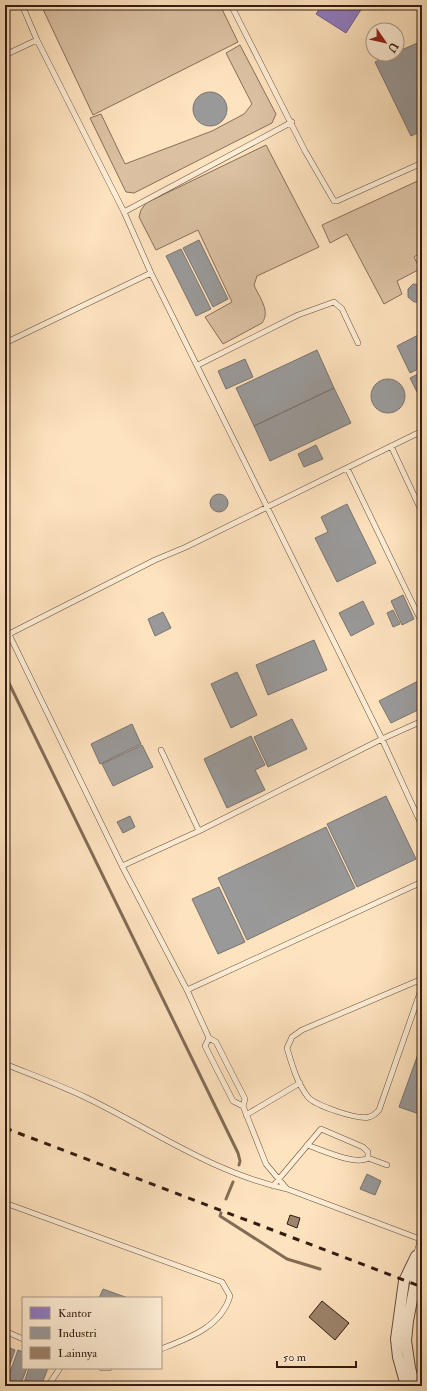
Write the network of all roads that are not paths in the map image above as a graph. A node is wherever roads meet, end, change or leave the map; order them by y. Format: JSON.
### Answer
{"nodes":[{"id":1,"x":22,"y":5,"type":"edge"},
{"id":2,"x":231,"y":5,"type":"edge"},
{"id":3,"x":37,"y":40,"type":"junction"},
{"id":4,"x":5,"y":55,"type":"edge"},
{"id":5,"x":292,"y":122,"type":"junction"},
{"id":6,"x":422,"y":163,"type":"edge"},
{"id":7,"x":124,"y":212,"type":"junction"},
{"id":8,"x":151,"y":273,"type":"junction"},
{"id":9,"x":5,"y":343,"type":"edge"},
{"id":10,"x":358,"y":343,"type":"dead end"},
{"id":11,"x":198,"y":365,"type":"junction"},
{"id":12,"x":422,"y":431,"type":"edge"},
{"id":13,"x":390,"y":446,"type":"junction"},
{"id":14,"x":347,"y":468,"type":"junction"},
{"id":15,"x":266,"y":507,"type":"junction"},
{"id":16,"x":421,"y":510,"type":"edge"},
{"id":17,"x":422,"y":623,"type":"edge"},
{"id":18,"x":5,"y":626,"type":"edge"},
{"id":19,"x":9,"y":634,"type":"junction"},
{"id":20,"x":422,"y":722,"type":"edge"},
{"id":21,"x":382,"y":739,"type":"junction"},
{"id":22,"x":161,"y":750,"type":"dead end"},
{"id":23,"x":422,"y":826,"type":"edge"},
{"id":24,"x":199,"y":831,"type":"junction"},
{"id":25,"x":122,"y":866,"type":"junction"},
{"id":26,"x":422,"y":882,"type":"edge"},
{"id":27,"x":422,"y":979,"type":"edge"},
{"id":28,"x":422,"y":987,"type":"edge"},
{"id":29,"x":187,"y":990,"type":"junction"},
{"id":30,"x":209,"y":1038,"type":"junction"},
{"id":31,"x":5,"y":1064,"type":"edge"},
{"id":32,"x":300,"y":1083,"type":"junction"},
{"id":33,"x":242,"y":1106,"type":"junction"},
{"id":34,"x":246,"y":1115,"type":"junction"},
{"id":35,"x":308,"y":1145,"type":"junction"},
{"id":36,"x":368,"y":1158,"type":"junction"},
{"id":37,"x":387,"y":1165,"type":"dead end"},
{"id":38,"x":279,"y":1179,"type":"junction"},
{"id":39,"x":273,"y":1186,"type":"junction"},
{"id":40,"x":286,"y":1189,"type":"junction"},
{"id":41,"x":5,"y":1203,"type":"edge"},
{"id":42,"x":421,"y":1237,"type":"edge"},
{"id":43,"x":416,"y":1256,"type":"junction"},
{"id":44,"x":5,"y":1331,"type":"edge"},
{"id":45,"x":22,"y":1339,"type":"edge"},
{"id":46,"x":162,"y":1349,"type":"edge"},
{"id":47,"x":59,"y":1369,"type":"edge"},
{"id":48,"x":48,"y":1386,"type":"edge"},
{"id":49,"x":406,"y":1386,"type":"edge"},
{"id":50,"x":415,"y":1386,"type":"edge"}],
"edges":[{"from":1,"to":3,"type":"lane"},
{"from":2,"to":5,"type":"lane"},
{"from":3,"to":4,"type":"lane"},
{"from":3,"to":7,"type":"lane"},
{"from":5,"to":6,"type":"lane"},
{"from":5,"to":7,"type":"lane"},
{"from":7,"to":8,"type":"lane"},
{"from":8,"to":9,"type":"lane"},
{"from":8,"to":11,"type":"lane"},
{"from":10,"to":11,"type":"lane"},
{"from":11,"to":15,"type":"lane"},
{"from":12,"to":13,"type":"lane"},
{"from":13,"to":14,"type":"lane"},
{"from":13,"to":16,"type":"lane"},
{"from":14,"to":15,"type":"lane"},
{"from":14,"to":17,"type":"lane"},
{"from":15,"to":19,"type":"lane"},
{"from":15,"to":21,"type":"lane"},
{"from":18,"to":19,"type":"lane"},
{"from":19,"to":25,"type":"lane"},
{"from":20,"to":21,"type":"lane"},
{"from":21,"to":23,"type":"lane"},
{"from":21,"to":24,"type":"lane"},
{"from":22,"to":24,"type":"lane"},
{"from":24,"to":25,"type":"lane"},
{"from":25,"to":29,"type":"lane"},
{"from":26,"to":29,"type":"lane"},
{"from":27,"to":32,"type":"lane"},
{"from":28,"to":32,"type":"lane"},
{"from":29,"to":30,"type":"lane"},
{"from":30,"to":33,"type":"lane"},
{"from":30,"to":33,"type":"lane"},
{"from":31,"to":39,"type":"lane"},
{"from":32,"to":34,"type":"lane"},
{"from":33,"to":34,"type":"lane"},
{"from":34,"to":38,"type":"lane"},
{"from":35,"to":36,"type":"lane"},
{"from":35,"to":36,"type":"lane"},
{"from":35,"to":38,"type":"lane"},
{"from":36,"to":37,"type":"lane"},
{"from":38,"to":39,"type":"lane"},
{"from":38,"to":40,"type":"lane"},
{"from":39,"to":40,"type":"lane"},
{"from":40,"to":42,"type":"lane"},
{"from":41,"to":46,"type":"lane"},
{"from":42,"to":43,"type":"lane"},
{"from":43,"to":49,"type":"street"},
{"from":43,"to":50,"type":"street"},
{"from":44,"to":45,"type":"lane"},
{"from":47,"to":48,"type":"lane"}]}
